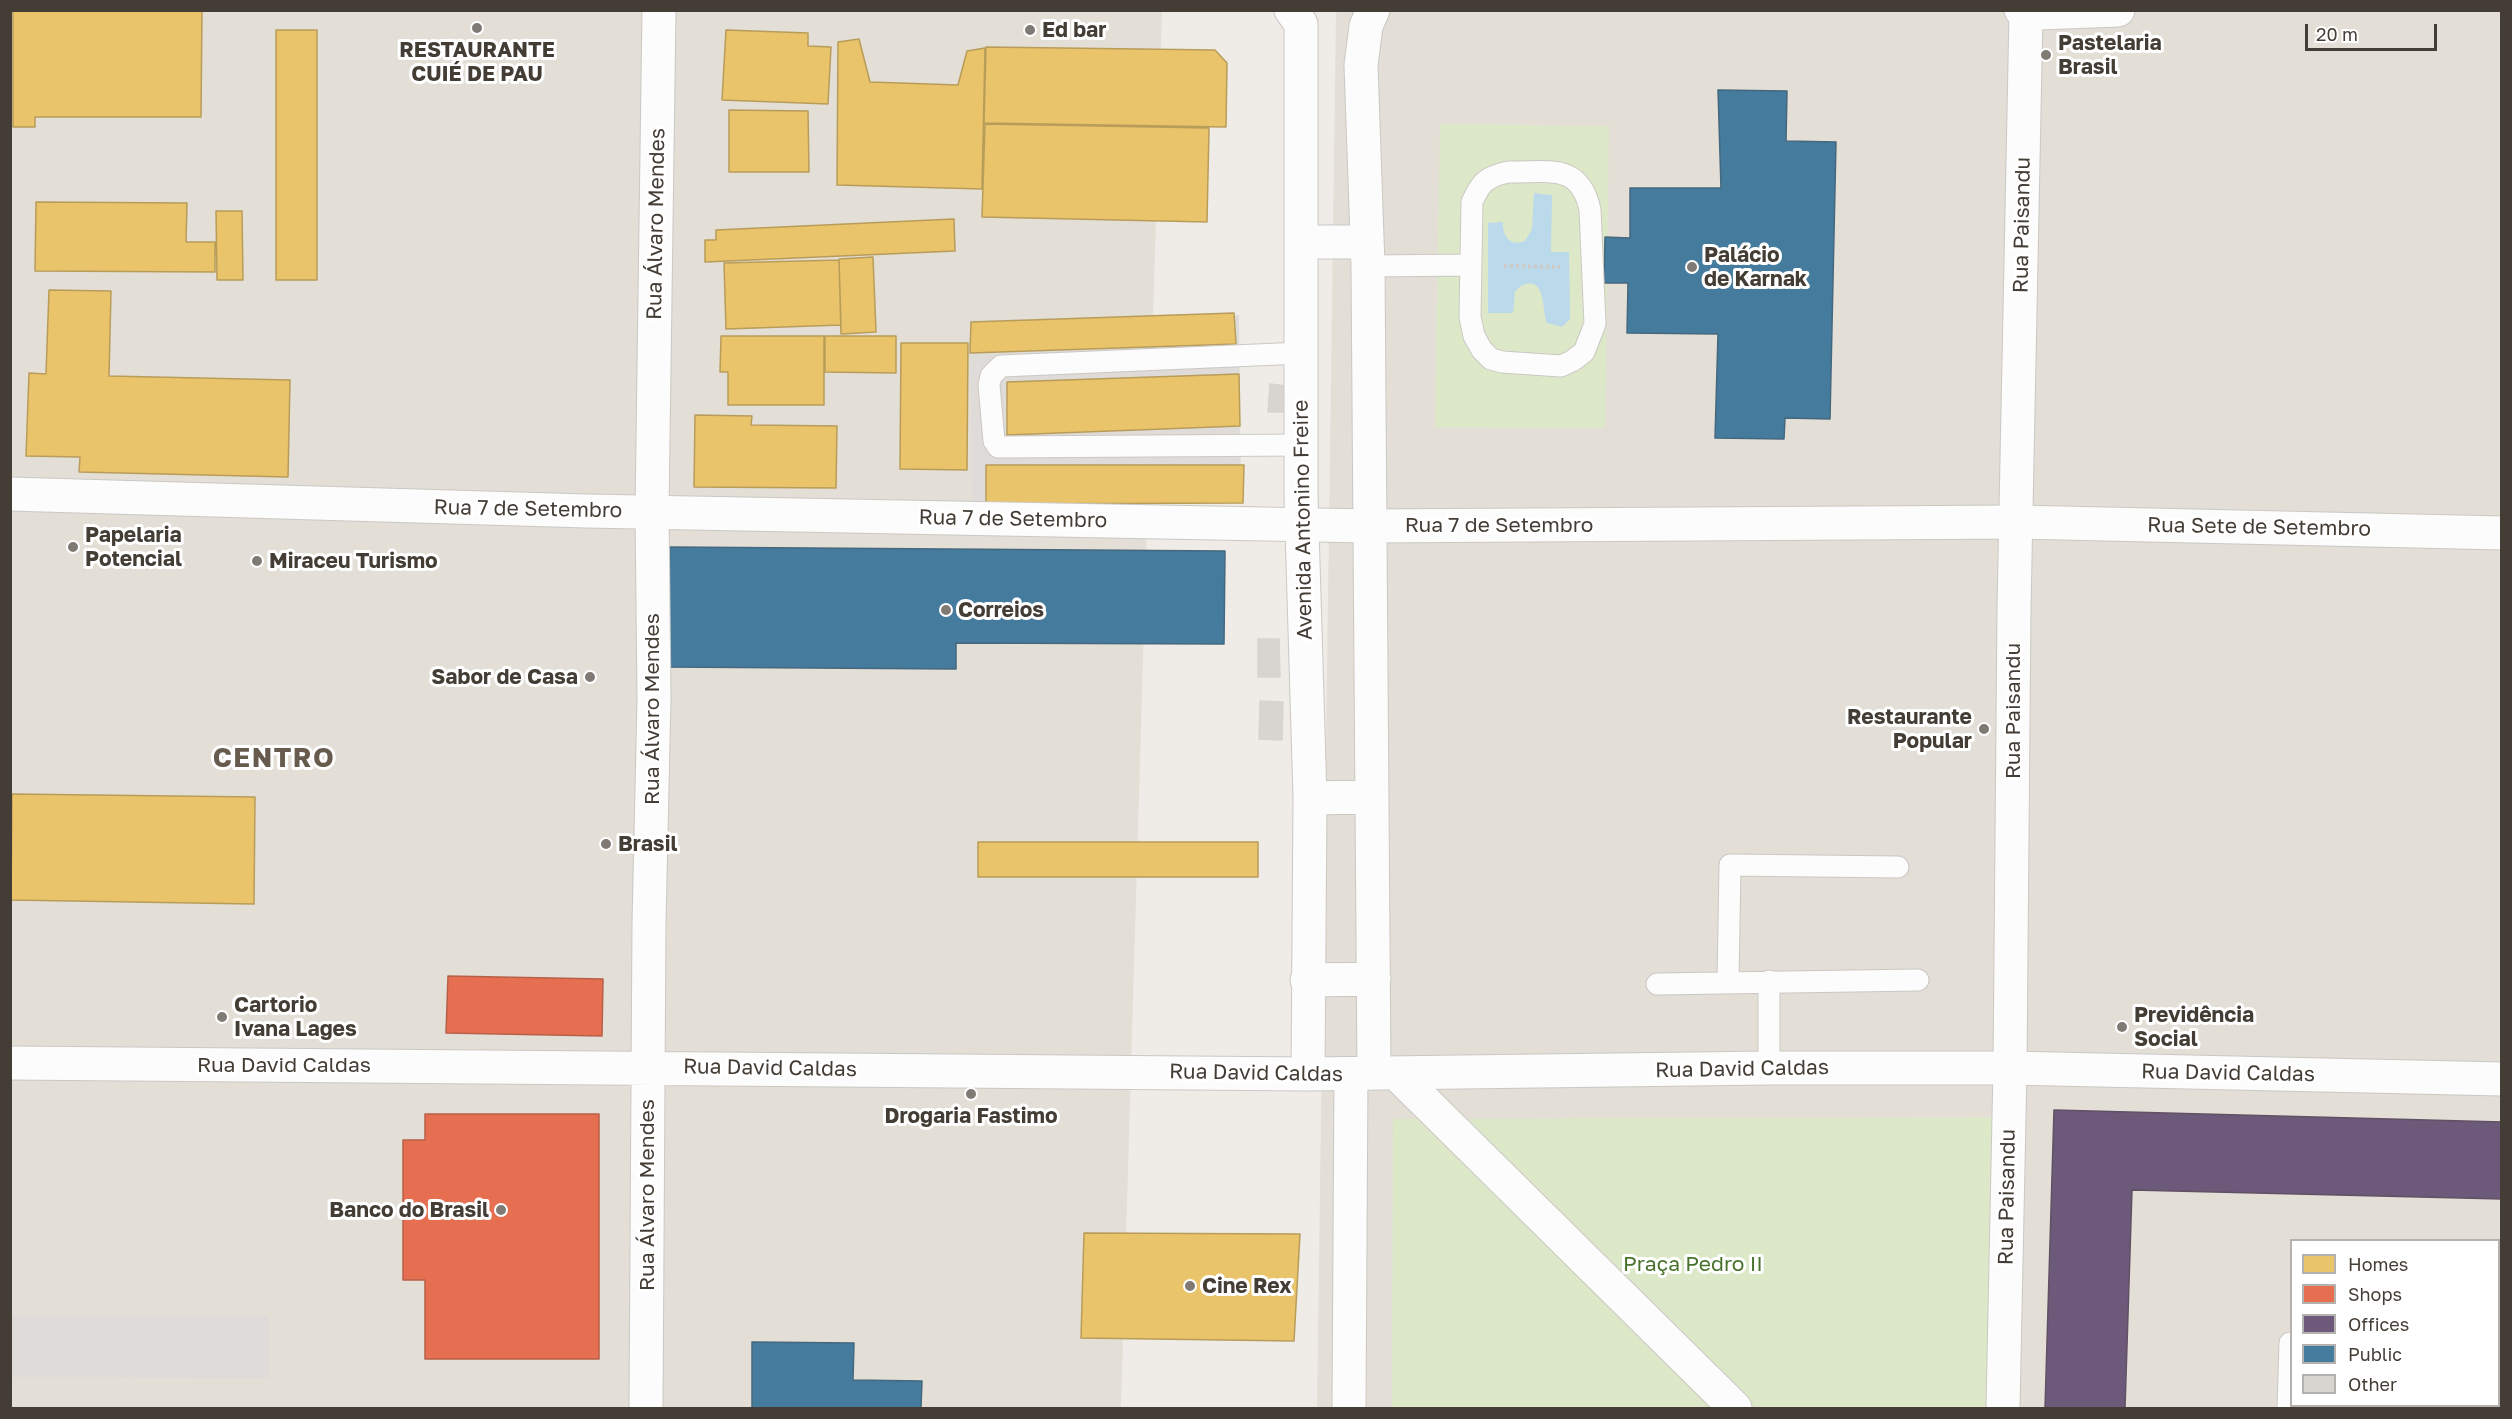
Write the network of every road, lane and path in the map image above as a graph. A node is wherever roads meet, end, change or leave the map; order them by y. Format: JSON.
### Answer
{"nodes":[{"id":1,"x":659,"y":10,"type":"edge"},
{"id":2,"x":1291,"y":10,"type":"edge"},
{"id":3,"x":1373,"y":10,"type":"edge"},
{"id":4,"x":2118,"y":10,"type":"edge"},
{"id":5,"x":2025,"y":11,"type":"edge"},
{"id":6,"x":1302,"y":242,"type":"junction"},
{"id":7,"x":1368,"y":254,"type":"junction"},
{"id":8,"x":1471,"y":265,"type":"junction"},
{"id":9,"x":1497,"y":266,"type":"dead end"},
{"id":10,"x":1570,"y":267,"type":"dead end"},
{"id":11,"x":1302,"y":353,"type":"junction"},
{"id":12,"x":1301,"y":445,"type":"junction"},
{"id":13,"x":10,"y":494,"type":"edge"},
{"id":14,"x":652,"y":511,"type":"junction"},
{"id":15,"x":2017,"y":522,"type":"junction"},
{"id":16,"x":1301,"y":526,"type":"junction"},
{"id":17,"x":1369,"y":526,"type":"junction"},
{"id":18,"x":2502,"y":532,"type":"edge"},
{"id":19,"x":1371,"y":797,"type":"junction"},
{"id":20,"x":1310,"y":798,"type":"junction"},
{"id":21,"x":1898,"y":867,"type":"dead end"},
{"id":22,"x":1374,"y":979,"type":"junction"},
{"id":23,"x":1307,"y":980,"type":"junction"},
{"id":24,"x":1918,"y":980,"type":"dead end"},
{"id":25,"x":1769,"y":981,"type":"junction"},
{"id":26,"x":1728,"y":983,"type":"junction"},
{"id":27,"x":1657,"y":984,"type":"dead end"},
{"id":28,"x":10,"y":1063,"type":"edge"},
{"id":29,"x":649,"y":1067,"type":"junction"},
{"id":30,"x":1769,"y":1068,"type":"junction"},
{"id":31,"x":2010,"y":1068,"type":"junction"},
{"id":32,"x":1308,"y":1074,"type":"junction"},
{"id":33,"x":1374,"y":1074,"type":"junction"},
{"id":34,"x":2502,"y":1079,"type":"edge"},
{"id":35,"x":2289,"y":1343,"type":"dead end"},
{"id":36,"x":646,"y":1408,"type":"edge"},
{"id":37,"x":1348,"y":1408,"type":"edge"},
{"id":38,"x":1735,"y":1408,"type":"edge"},
{"id":39,"x":2003,"y":1408,"type":"edge"},
{"id":40,"x":2288,"y":1408,"type":"edge"}],
"edges":[{"from":1,"to":14,"type":"street","name":"Rua Álvaro Mendes"},
{"from":2,"to":6,"type":"street","name":"Avenida Antonino Freire"},
{"from":3,"to":7,"type":"street"},
{"from":4,"to":5,"type":"street"},
{"from":5,"to":15,"type":"street","name":"Rua Paisandu"},
{"from":6,"to":7,"type":"street"},
{"from":6,"to":11,"type":"street","name":"Avenida Antonino Freire"},
{"from":7,"to":8,"type":"lane"},
{"from":7,"to":17,"type":"street"},
{"from":8,"to":8,"type":"lane"},
{"from":9,"to":10,"type":"path"},
{"from":11,"to":12,"type":"street","name":"Avenida Antonino Freire"},
{"from":11,"to":12,"type":"lane"},
{"from":12,"to":16,"type":"street","name":"Avenida Antonino Freire"},
{"from":13,"to":14,"type":"street","name":"Rua 7 de Setembro"},
{"from":14,"to":16,"type":"street","name":"Rua 7 de Setembro"},
{"from":14,"to":29,"type":"street","name":"Rua Álvaro Mendes"},
{"from":15,"to":17,"type":"street","name":"Rua 7 de Setembro"},
{"from":15,"to":18,"type":"street","name":"Rua Sete de Setembro"},
{"from":15,"to":31,"type":"street","name":"Rua Paisandu"},
{"from":16,"to":17,"type":"street","name":"Rua 7 de Setembro"},
{"from":16,"to":20,"type":"street","name":"Avenida Antonino Freire"},
{"from":17,"to":19,"type":"street"},
{"from":19,"to":20,"type":"street"},
{"from":19,"to":22,"type":"street"},
{"from":20,"to":23,"type":"street","name":"Avenida Antonino Freire"},
{"from":21,"to":26,"type":"lane"},
{"from":22,"to":23,"type":"street"},
{"from":22,"to":33,"type":"street"},
{"from":23,"to":32,"type":"street","name":"Avenida Antonino Freire"},
{"from":24,"to":25,"type":"lane"},
{"from":25,"to":26,"type":"lane"},
{"from":25,"to":30,"type":"lane"},
{"from":26,"to":27,"type":"lane"},
{"from":28,"to":29,"type":"street","name":"Rua David Caldas"},
{"from":29,"to":32,"type":"street","name":"Rua David Caldas"},
{"from":29,"to":36,"type":"street","name":"Rua Álvaro Mendes"},
{"from":30,"to":31,"type":"street","name":"Rua David Caldas"},
{"from":30,"to":33,"type":"street","name":"Rua David Caldas"},
{"from":31,"to":34,"type":"street","name":"Rua David Caldas"},
{"from":31,"to":39,"type":"street","name":"Rua Paisandu"},
{"from":32,"to":33,"type":"street","name":"Rua David Caldas"},
{"from":33,"to":37,"type":"street"},
{"from":33,"to":38,"type":"street"},
{"from":35,"to":40,"type":"lane"}]}
